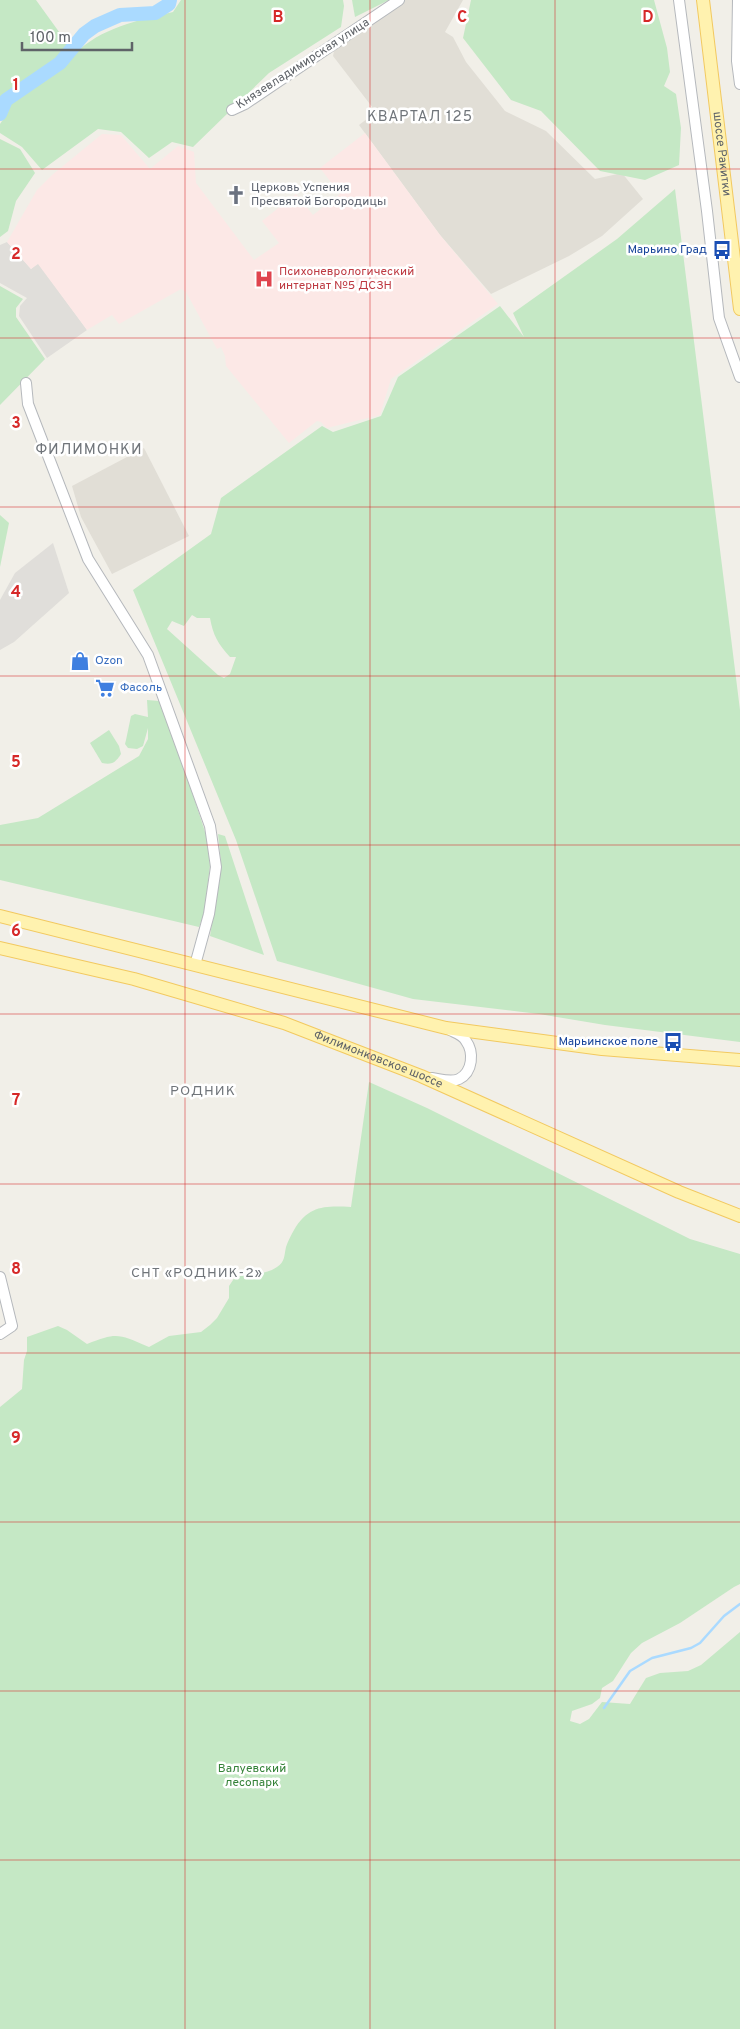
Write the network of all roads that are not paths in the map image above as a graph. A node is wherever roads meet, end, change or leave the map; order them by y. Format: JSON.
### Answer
{"nodes":[{"id":1,"x":399,"y":0,"type":"edge"},
{"id":2,"x":679,"y":0,"type":"edge"},
{"id":3,"x":703,"y":0,"type":"edge"},
{"id":4,"x":738,"y":0,"type":"edge"},
{"id":5,"x":739,"y":63,"type":"edge"},
{"id":6,"x":740,"y":84,"type":"edge"},
{"id":7,"x":232,"y":110,"type":"dead end"},
{"id":8,"x":740,"y":309,"type":"edge"},
{"id":9,"x":740,"y":378,"type":"edge"},
{"id":10,"x":26,"y":383,"type":"dead end"},
{"id":11,"x":0,"y":916,"type":"edge"},
{"id":12,"x":0,"y":948,"type":"edge"},
{"id":13,"x":195,"y":965,"type":"junction"},
{"id":14,"x":446,"y":1028,"type":"junction"},
{"id":15,"x":740,"y":1060,"type":"edge"},
{"id":16,"x":421,"y":1076,"type":"junction"},
{"id":17,"x":740,"y":1216,"type":"edge"},
{"id":18,"x":0,"y":1277,"type":"edge"},
{"id":19,"x":0,"y":1334,"type":"edge"}],
"edges":[{"from":1,"to":7,"type":"street","name":"Князевладимирская улица"},
{"from":2,"to":9,"type":"street"},
{"from":3,"to":8,"type":"main road","name":"шоссе Ракитки"},
{"from":4,"to":5,"type":"street"},
{"from":5,"to":6,"type":"street"},
{"from":10,"to":13,"type":"street"},
{"from":11,"to":13,"type":"main road"},
{"from":12,"to":16,"type":"main road","name":"Филимонковское шоссе"},
{"from":13,"to":14,"type":"main road"},
{"from":14,"to":15,"type":"main road"},
{"from":14,"to":16,"type":"street"},
{"from":16,"to":17,"type":"main road","name":"Филимонковское шоссе"},
{"from":18,"to":19,"type":"street"}]}
